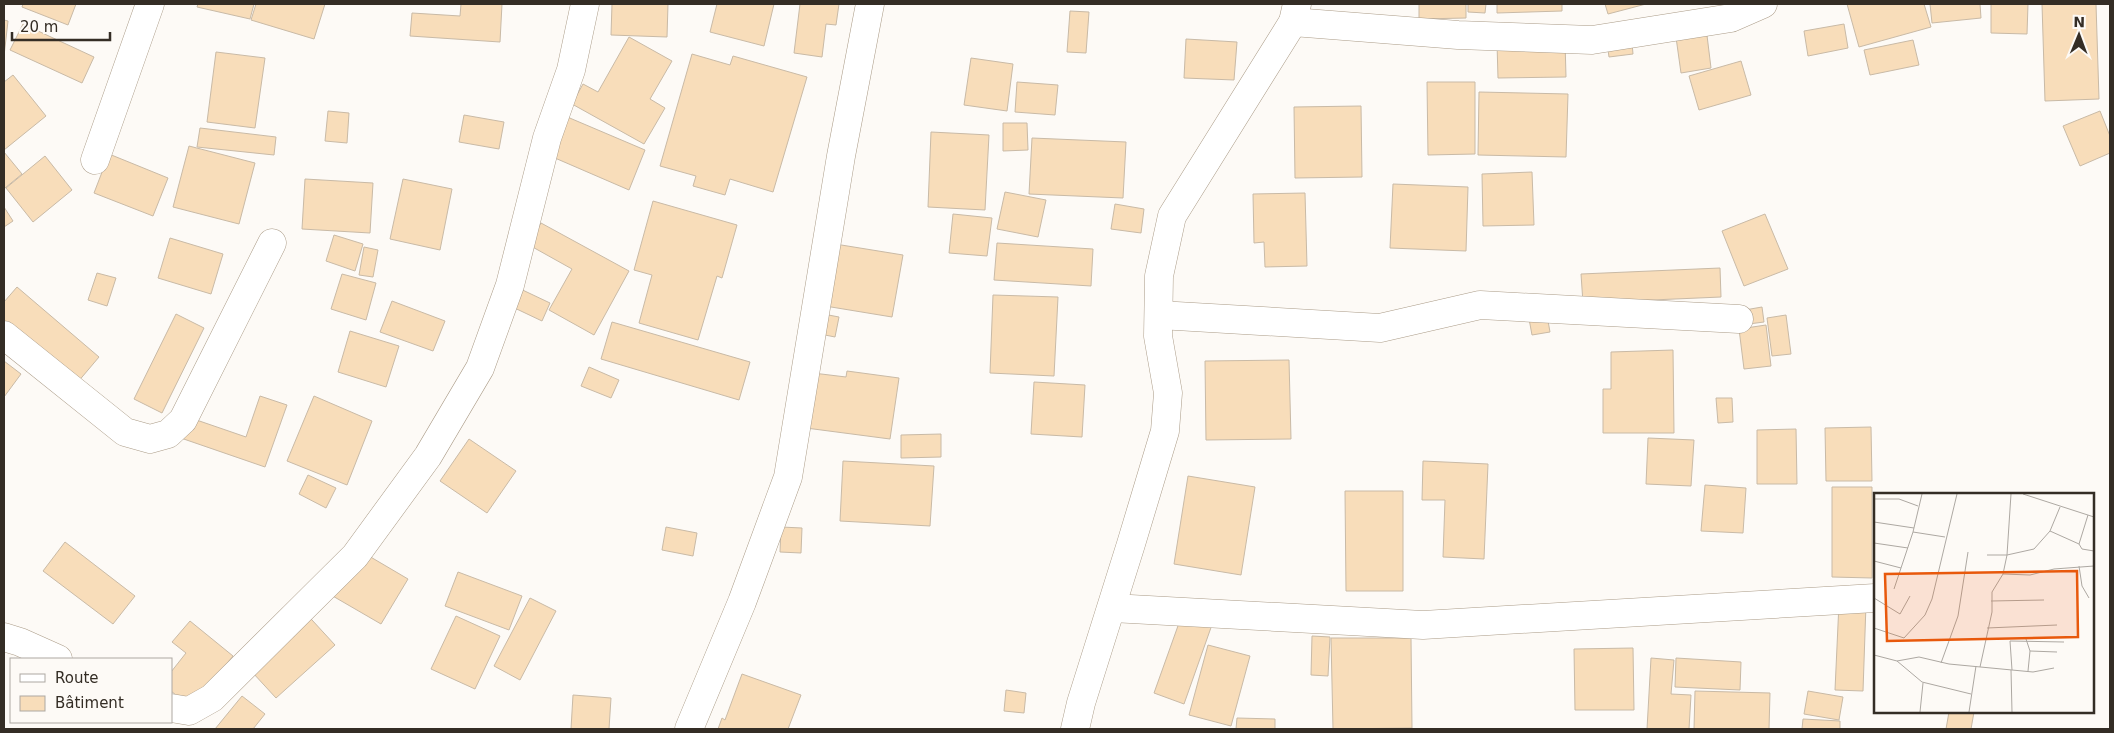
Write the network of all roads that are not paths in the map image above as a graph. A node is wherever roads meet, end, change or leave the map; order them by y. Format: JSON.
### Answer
{"nodes":[{"id":1,"x":150,"y":4,"type":"edge"},
{"id":2,"x":585,"y":4,"type":"edge"},
{"id":3,"x":870,"y":4,"type":"edge"},
{"id":4,"x":1763,"y":4,"type":"edge"},
{"id":5,"x":1295,"y":13,"type":"edge"},
{"id":6,"x":95,"y":160,"type":"dead end"},
{"id":7,"x":272,"y":243,"type":"dead end"},
{"id":8,"x":1159,"y":315,"type":"junction"},
{"id":9,"x":1739,"y":319,"type":"dead end"},
{"id":10,"x":4,"y":335,"type":"edge"},
{"id":11,"x":1874,"y":598,"type":"edge"},
{"id":12,"x":1112,"y":608,"type":"junction"},
{"id":13,"x":4,"y":637,"type":"edge"},
{"id":14,"x":56,"y":658,"type":"edge"},
{"id":15,"x":172,"y":708,"type":"edge"},
{"id":16,"x":689,"y":729,"type":"edge"},
{"id":17,"x":1075,"y":729,"type":"edge"}],
"edges":[{"from":1,"to":6,"type":"street"},
{"from":2,"to":15,"type":"street"},
{"from":3,"to":16,"type":"street"},
{"from":4,"to":5,"type":"street"},
{"from":5,"to":8,"type":"street"},
{"from":7,"to":10,"type":"street"},
{"from":8,"to":9,"type":"street"},
{"from":8,"to":12,"type":"street"},
{"from":11,"to":12,"type":"street"},
{"from":12,"to":17,"type":"street"},
{"from":13,"to":14,"type":"street"}]}
